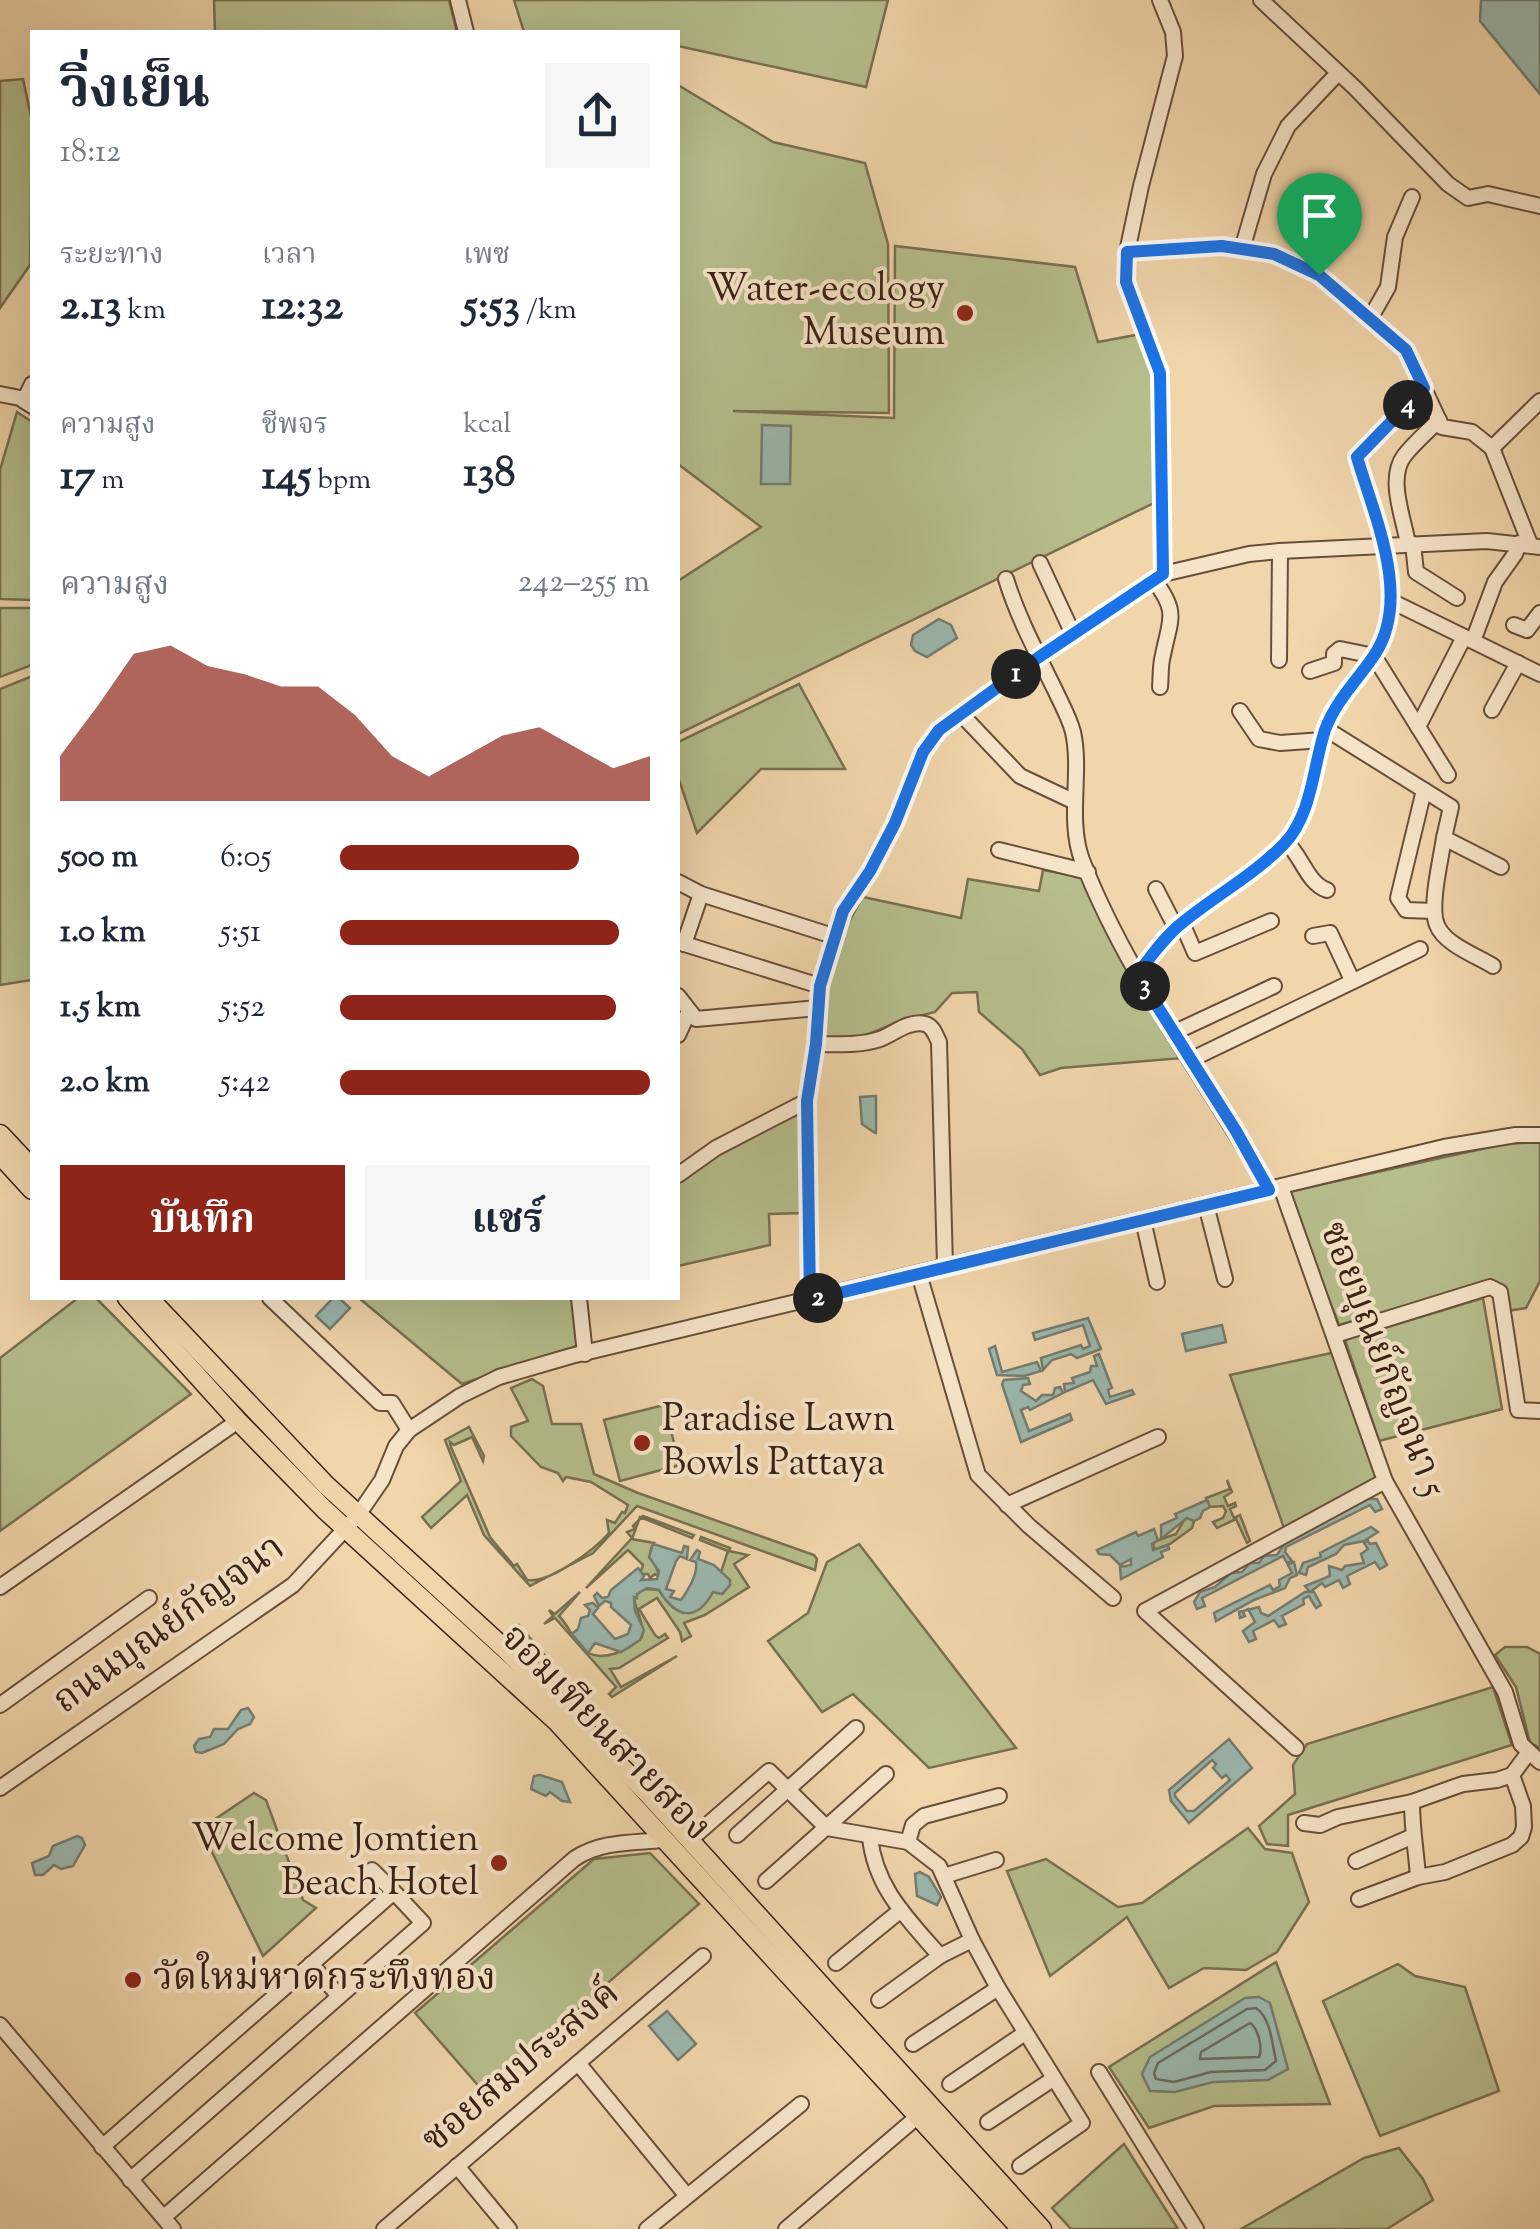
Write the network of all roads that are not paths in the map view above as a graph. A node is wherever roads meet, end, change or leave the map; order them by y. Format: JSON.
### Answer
{"nodes":[{"id":1,"x":458,"y":0,"type":"edge"},
{"id":2,"x":1160,"y":0,"type":"edge"},
{"id":3,"x":1262,"y":0,"type":"edge"},
{"id":4,"x":466,"y":30,"type":"edge"},
{"id":5,"x":1338,"y":72,"type":"junction"},
{"id":6,"x":1412,"y":197,"type":"dead end"},
{"id":7,"x":1540,"y":206,"type":"edge"},
{"id":8,"x":1242,"y":249,"type":"junction"},
{"id":9,"x":1127,"y":252,"type":"junction"},
{"id":10,"x":1371,"y":317,"type":"junction"},
{"id":11,"x":1424,"y":388,"type":"junction"},
{"id":12,"x":0,"y":394,"type":"edge"},
{"id":13,"x":1540,"y":401,"type":"edge"},
{"id":14,"x":28,"y":404,"type":"edge"},
{"id":15,"x":1439,"y":420,"type":"junction"},
{"id":16,"x":1492,"y":448,"type":"junction"},
{"id":17,"x":1410,"y":544,"type":"junction"},
{"id":18,"x":1530,"y":544,"type":"edge"},
{"id":19,"x":1383,"y":545,"type":"junction"},
{"id":20,"x":1280,"y":552,"type":"junction"},
{"id":21,"x":1040,"y":562,"type":"dead end"},
{"id":22,"x":1158,"y":577,"type":"junction"},
{"id":23,"x":1006,"y":579,"type":"dead end"},
{"id":24,"x":1457,"y":598,"type":"dead end"},
{"id":25,"x":1391,"y":601,"type":"junction"},
{"id":26,"x":1540,"y":613,"type":"edge"},
{"id":27,"x":1514,"y":626,"type":"dead end"},
{"id":28,"x":1073,"y":634,"type":"junction"},
{"id":29,"x":1470,"y":635,"type":"junction"},
{"id":30,"x":1374,"y":656,"type":"junction"},
{"id":31,"x":1039,"y":657,"type":"junction"},
{"id":32,"x":1279,"y":660,"type":"dead end"},
{"id":33,"x":1518,"y":663,"type":"junction"},
{"id":34,"x":1310,"y":671,"type":"dead end"},
{"id":35,"x":1540,"y":674,"type":"edge"},
{"id":36,"x":1160,"y":687,"type":"dead end"},
{"id":37,"x":1492,"y":710,"type":"dead end"},
{"id":38,"x":1240,"y":711,"type":"dead end"},
{"id":39,"x":961,"y":714,"type":"junction"},
{"id":40,"x":1418,"y":728,"type":"junction"},
{"id":41,"x":1324,"y":735,"type":"junction"},
{"id":42,"x":1448,"y":775,"type":"dead end"},
{"id":43,"x":1424,"y":790,"type":"junction"},
{"id":44,"x":1075,"y":802,"type":"junction"},
{"id":45,"x":1444,"y":838,"type":"junction"},
{"id":46,"x":1286,"y":842,"type":"junction"},
{"id":47,"x":999,"y":850,"type":"dead end"},
{"id":48,"x":1501,"y":867,"type":"dead end"},
{"id":49,"x":1088,"y":872,"type":"junction"},
{"id":50,"x":680,"y":883,"type":"edge"},
{"id":51,"x":1156,"y":889,"type":"dead end"},
{"id":52,"x":1327,"y":890,"type":"dead end"},
{"id":53,"x":701,"y":894,"type":"junction"},
{"id":54,"x":1434,"y":912,"type":"junction"},
{"id":55,"x":1271,"y":922,"type":"dead end"},
{"id":56,"x":1179,"y":925,"type":"junction"},
{"id":57,"x":833,"y":936,"type":"junction"},
{"id":58,"x":1313,"y":936,"type":"dead end"},
{"id":59,"x":681,"y":943,"type":"edge"},
{"id":60,"x":1420,"y":949,"type":"dead end"},
{"id":61,"x":1494,"y":966,"type":"dead end"},
{"id":62,"x":1137,"y":974,"type":"junction"},
{"id":63,"x":1352,"y":980,"type":"junction"},
{"id":64,"x":820,"y":986,"type":"junction"},
{"id":65,"x":1274,"y":986,"type":"dead end"},
{"id":66,"x":680,"y":999,"type":"edge"},
{"id":67,"x":818,"y":1008,"type":"junction"},
{"id":68,"x":689,"y":1011,"type":"junction"},
{"id":69,"x":680,"y":1031,"type":"edge"},
{"id":70,"x":1173,"y":1033,"type":"junction"},
{"id":71,"x":816,"y":1044,"type":"junction"},
{"id":72,"x":1190,"y":1060,"type":"junction"},
{"id":73,"x":807,"y":1101,"type":"junction"},
{"id":74,"x":0,"y":1134,"type":"edge"},
{"id":75,"x":1540,"y":1135,"type":"edge"},
{"id":76,"x":0,"y":1156,"type":"edge"},
{"id":77,"x":680,"y":1173,"type":"edge"},
{"id":78,"x":30,"y":1177,"type":"edge"},
{"id":79,"x":1275,"y":1189,"type":"junction"},
{"id":80,"x":1206,"y":1205,"type":"junction"},
{"id":81,"x":1143,"y":1220,"type":"junction"},
{"id":82,"x":945,"y":1266,"type":"junction"},
{"id":83,"x":919,"y":1274,"type":"junction"},
{"id":84,"x":1225,"y":1279,"type":"dead end"},
{"id":85,"x":1157,"y":1282,"type":"dead end"},
{"id":86,"x":129,"y":1300,"type":"edge"},
{"id":87,"x":151,"y":1300,"type":"edge"},
{"id":88,"x":272,"y":1300,"type":"edge"},
{"id":89,"x":579,"y":1300,"type":"edge"},
{"id":90,"x":810,"y":1300,"type":"junction"},
{"id":91,"x":1335,"y":1334,"type":"junction"},
{"id":92,"x":584,"y":1354,"type":"junction"},
{"id":93,"x":1540,"y":1403,"type":"edge"},
{"id":94,"x":1540,"y":1411,"type":"edge"},
{"id":95,"x":238,"y":1421,"type":"junction"},
{"id":96,"x":409,"y":1430,"type":"junction"},
{"id":97,"x":279,"y":1435,"type":"junction"},
{"id":98,"x":1158,"y":1437,"type":"dead end"},
{"id":99,"x":265,"y":1449,"type":"junction"},
{"id":100,"x":1385,"y":1481,"type":"junction"},
{"id":101,"x":1007,"y":1504,"type":"junction"},
{"id":102,"x":352,"y":1522,"type":"junction"},
{"id":103,"x":0,"y":1586,"type":"edge"},
{"id":104,"x":149,"y":1598,"type":"dead end"},
{"id":105,"x":1113,"y":1598,"type":"dead end"},
{"id":106,"x":0,"y":1705,"type":"edge"},
{"id":107,"x":856,"y":1728,"type":"dead end"},
{"id":108,"x":1296,"y":1748,"type":"dead end"},
{"id":109,"x":1535,"y":1757,"type":"edge"},
{"id":110,"x":886,"y":1774,"type":"dead end"},
{"id":111,"x":1512,"y":1775,"type":"junction"},
{"id":112,"x":0,"y":1788,"type":"edge"},
{"id":113,"x":787,"y":1788,"type":"junction"},
{"id":114,"x":999,"y":1796,"type":"dead end"},
{"id":115,"x":1412,"y":1802,"type":"junction"},
{"id":116,"x":1304,"y":1823,"type":"dead end"},
{"id":117,"x":827,"y":1828,"type":"junction"},
{"id":118,"x":736,"y":1835,"type":"dead end"},
{"id":119,"x":870,"y":1837,"type":"junction"},
{"id":120,"x":1412,"y":1837,"type":"junction"},
{"id":121,"x":662,"y":1840,"type":"junction"},
{"id":122,"x":690,"y":1840,"type":"junction"},
{"id":123,"x":908,"y":1842,"type":"junction"},
{"id":124,"x":996,"y":1860,"type":"dead end"},
{"id":125,"x":1356,"y":1861,"type":"dead end"},
{"id":126,"x":372,"y":1870,"type":"dead end"},
{"id":127,"x":944,"y":1876,"type":"junction"},
{"id":128,"x":1418,"y":1877,"type":"junction"},
{"id":129,"x":766,"y":1881,"type":"dead end"},
{"id":130,"x":394,"y":1892,"type":"junction"},
{"id":131,"x":1358,"y":1899,"type":"dead end"},
{"id":132,"x":901,"y":1910,"type":"junction"},
{"id":133,"x":972,"y":1940,"type":"junction"},
{"id":134,"x":704,"y":1956,"type":"dead end"},
{"id":135,"x":940,"y":1956,"type":"junction"},
{"id":136,"x":836,"y":1962,"type":"dead end"},
{"id":137,"x":311,"y":1964,"type":"junction"},
{"id":138,"x":998,"y":1988,"type":"junction"},
{"id":139,"x":339,"y":1996,"type":"junction"},
{"id":140,"x":879,"y":2000,"type":"dead end"},
{"id":141,"x":0,"y":2025,"type":"edge"},
{"id":142,"x":1025,"y":2032,"type":"junction"},
{"id":143,"x":913,"y":2044,"type":"dead end"},
{"id":144,"x":578,"y":2063,"type":"junction"},
{"id":145,"x":1099,"y":2072,"type":"dead end"},
{"id":146,"x":1053,"y":2079,"type":"junction"},
{"id":147,"x":950,"y":2084,"type":"dead end"},
{"id":148,"x":901,"y":2086,"type":"junction"},
{"id":149,"x":802,"y":2104,"type":"dead end"},
{"id":150,"x":917,"y":2117,"type":"junction"},
{"id":151,"x":988,"y":2122,"type":"dead end"},
{"id":152,"x":102,"y":2147,"type":"junction"},
{"id":153,"x":457,"y":2166,"type":"junction"},
{"id":154,"x":1020,"y":2166,"type":"dead end"},
{"id":155,"x":130,"y":2180,"type":"junction"},
{"id":156,"x":687,"y":2196,"type":"junction"},
{"id":157,"x":168,"y":2223,"type":"edge"},
{"id":158,"x":384,"y":2229,"type":"edge"},
{"id":159,"x":508,"y":2229,"type":"edge"},
{"id":160,"x":647,"y":2229,"type":"edge"},
{"id":161,"x":786,"y":2229,"type":"edge"},
{"id":162,"x":1021,"y":2229,"type":"edge"},
{"id":163,"x":1042,"y":2229,"type":"edge"},
{"id":164,"x":1196,"y":2229,"type":"edge"}],
"edges":[{"from":1,"to":4,"type":"street"},
{"from":2,"to":9,"type":"street"},
{"from":3,"to":5,"type":"street"},
{"from":5,"to":7,"type":"street"},
{"from":5,"to":8,"type":"street"},
{"from":6,"to":10,"type":"street"},
{"from":8,"to":9,"type":"street"},
{"from":8,"to":10,"type":"street"},
{"from":9,"to":22,"type":"street"},
{"from":10,"to":11,"type":"street"},
{"from":11,"to":15,"type":"street"},
{"from":11,"to":19,"type":"street"},
{"from":12,"to":14,"type":"street"},
{"from":13,"to":16,"type":"street"},
{"from":15,"to":16,"type":"street"},
{"from":15,"to":17,"type":"street"},
{"from":16,"to":18,"type":"street"},
{"from":17,"to":18,"type":"street"},
{"from":17,"to":19,"type":"street"},
{"from":17,"to":24,"type":"street"},
{"from":18,"to":29,"type":"street"},
{"from":19,"to":20,"type":"street"},
{"from":19,"to":25,"type":"street"},
{"from":20,"to":22,"type":"street"},
{"from":20,"to":32,"type":"street"},
{"from":21,"to":28,"type":"street"},
{"from":22,"to":28,"type":"street"},
{"from":22,"to":36,"type":"street"},
{"from":23,"to":31,"type":"street","name":"ซอยบุณย์กัญจนา 5"},
{"from":25,"to":29,"type":"street"},
{"from":25,"to":30,"type":"street"},
{"from":26,"to":27,"type":"street"},
{"from":28,"to":31,"type":"street"},
{"from":29,"to":33,"type":"street"},
{"from":29,"to":40,"type":"street"},
{"from":30,"to":34,"type":"street"},
{"from":30,"to":40,"type":"street"},
{"from":30,"to":41,"type":"street"},
{"from":31,"to":39,"type":"street"},
{"from":31,"to":44,"type":"street","name":"ซอยบุณย์กัญจนา 5"},
{"from":33,"to":35,"type":"street"},
{"from":33,"to":37,"type":"street"},
{"from":38,"to":41,"type":"street"},
{"from":39,"to":44,"type":"street"},
{"from":39,"to":57,"type":"street"},
{"from":40,"to":42,"type":"street"},
{"from":41,"to":43,"type":"street"},
{"from":41,"to":46,"type":"street"},
{"from":43,"to":45,"type":"street"},
{"from":43,"to":54,"type":"street"},
{"from":44,"to":49,"type":"street","name":"ซอยบุณย์กัญจนา 5"},
{"from":45,"to":48,"type":"street"},
{"from":45,"to":54,"type":"street"},
{"from":46,"to":52,"type":"street"},
{"from":46,"to":56,"type":"street"},
{"from":47,"to":49,"type":"street"},
{"from":49,"to":62,"type":"street","name":"ซอยบุณย์กัญจนา 5"},
{"from":50,"to":53,"type":"street"},
{"from":51,"to":56,"type":"street"},
{"from":53,"to":57,"type":"street"},
{"from":53,"to":59,"type":"street"},
{"from":54,"to":61,"type":"street"},
{"from":55,"to":56,"type":"street"},
{"from":56,"to":62,"type":"street"},
{"from":57,"to":64,"type":"street"},
{"from":58,"to":63,"type":"street"},
{"from":59,"to":64,"type":"street"},
{"from":60,"to":63,"type":"street"},
{"from":62,"to":70,"type":"street","name":"ซอยบุณย์กัญจนา 5"},
{"from":63,"to":72,"type":"street"},
{"from":64,"to":67,"type":"street"},
{"from":65,"to":70,"type":"street"},
{"from":66,"to":68,"type":"street"},
{"from":67,"to":68,"type":"street"},
{"from":67,"to":71,"type":"street"},
{"from":68,"to":69,"type":"street"},
{"from":70,"to":72,"type":"street","name":"ซอยบุณย์กัญจนา 5"},
{"from":71,"to":73,"type":"street"},
{"from":71,"to":82,"type":"street"},
{"from":72,"to":79,"type":"street","name":"ซอยบุณย์กัญจนา 5"},
{"from":73,"to":77,"type":"street"},
{"from":73,"to":90,"type":"street"},
{"from":74,"to":78,"type":"main road"},
{"from":75,"to":79,"type":"street","name":"ถนนบุณย์กัญจนา"},
{"from":76,"to":78,"type":"main road"},
{"from":79,"to":80,"type":"street","name":"ถนนบุณย์กัญจนา"},
{"from":79,"to":91,"type":"street","name":"ซอยบุณย์กัญจนา 5"},
{"from":80,"to":81,"type":"street","name":"ถนนบุณย์กัญจนา"},
{"from":80,"to":84,"type":"street"},
{"from":81,"to":82,"type":"street","name":"ถนนบุณย์กัญจนา"},
{"from":81,"to":85,"type":"street"},
{"from":82,"to":83,"type":"street","name":"ถนนบุณย์กัญจนา"},
{"from":83,"to":90,"type":"street","name":"ถนนบุณย์กัญจนา"},
{"from":83,"to":101,"type":"street"},
{"from":86,"to":95,"type":"main road","name":"จอมเทียนสายสอง"},
{"from":87,"to":97,"type":"main road","name":"จอมเทียนสายสอง"},
{"from":88,"to":96,"type":"street"},
{"from":89,"to":92,"type":"street"},
{"from":90,"to":92,"type":"street","name":"ถนนบุณย์กัญจนา"},
{"from":91,"to":94,"type":"street"},
{"from":91,"to":100,"type":"street","name":"ซอยบุณย์กัญจนา 5"},
{"from":92,"to":96,"type":"street","name":"ถนนบุณย์กัญจนา"},
{"from":93,"to":94,"type":"street"},
{"from":95,"to":99,"type":"main road","name":"จอมเทียนสายสอง"},
{"from":95,"to":103,"type":"street"},
{"from":96,"to":102,"type":"street","name":"ถนนบุณย์กัญจนา"},
{"from":97,"to":99,"type":"street"},
{"from":97,"to":102,"type":"main road","name":"จอมเทียนสายสอง"},
{"from":98,"to":101,"type":"street"},
{"from":99,"to":102,"type":"main road","name":"จอมเทียนสายสอง"},
{"from":100,"to":108,"type":"street"},
{"from":100,"to":109,"type":"street","name":"ซอยบุณย์กัญจนา 5"},
{"from":101,"to":105,"type":"street"},
{"from":102,"to":112,"type":"street","name":"ถนนบุณย์กัญจนา"},
{"from":102,"to":121,"type":"main road","name":"จอมเทียนสายสอง"},
{"from":102,"to":122,"type":"main road","name":"จอมเทียนสายสอง"},
{"from":104,"to":106,"type":"street"},
{"from":107,"to":113,"type":"street"},
{"from":109,"to":111,"type":"street"},
{"from":110,"to":117,"type":"street"},
{"from":111,"to":115,"type":"street"},
{"from":111,"to":128,"type":"street"},
{"from":113,"to":117,"type":"street"},
{"from":113,"to":118,"type":"street"},
{"from":113,"to":122,"type":"street"},
{"from":114,"to":123,"type":"street"},
{"from":115,"to":116,"type":"street"},
{"from":115,"to":120,"type":"street"},
{"from":117,"to":119,"type":"street"},
{"from":117,"to":129,"type":"street"},
{"from":119,"to":123,"type":"street"},
{"from":119,"to":132,"type":"street"},
{"from":120,"to":125,"type":"street"},
{"from":120,"to":128,"type":"street"},
{"from":121,"to":148,"type":"main road","name":"จอมเทียนสายสอง"},
{"from":121,"to":157,"type":"street"},
{"from":122,"to":148,"type":"main road","name":"จอมเทียนสายสอง"},
{"from":123,"to":127,"type":"street"},
{"from":124,"to":127,"type":"street"},
{"from":126,"to":130,"type":"street"},
{"from":127,"to":133,"type":"street"},
{"from":128,"to":131,"type":"street"},
{"from":130,"to":137,"type":"street"},
{"from":130,"to":139,"type":"street"},
{"from":132,"to":135,"type":"street"},
{"from":132,"to":136,"type":"street"},
{"from":133,"to":135,"type":"street"},
{"from":133,"to":138,"type":"street"},
{"from":134,"to":144,"type":"street","name":"ซอยสมประสงค์"},
{"from":135,"to":140,"type":"street"},
{"from":137,"to":139,"type":"street"},
{"from":137,"to":152,"type":"street"},
{"from":138,"to":142,"type":"street"},
{"from":138,"to":143,"type":"street"},
{"from":139,"to":155,"type":"street"},
{"from":141,"to":152,"type":"street"},
{"from":142,"to":146,"type":"street"},
{"from":142,"to":147,"type":"street"},
{"from":144,"to":153,"type":"street","name":"ซอยสมประสงค์"},
{"from":144,"to":156,"type":"street"},
{"from":145,"to":164,"type":"street"},
{"from":146,"to":151,"type":"street"},
{"from":146,"to":154,"type":"street"},
{"from":148,"to":150,"type":"main road","name":"จอมเทียนสายสอง"},
{"from":148,"to":163,"type":"main road","name":"จอมเทียนสายสอง"},
{"from":149,"to":156,"type":"street"},
{"from":150,"to":161,"type":"street"},
{"from":150,"to":162,"type":"main road","name":"จอมเทียนสายสอง"},
{"from":152,"to":155,"type":"street"},
{"from":153,"to":158,"type":"street","name":"ซอยสมประสงค์"},
{"from":153,"to":159,"type":"street"},
{"from":155,"to":157,"type":"street"},
{"from":156,"to":160,"type":"street"}]}
